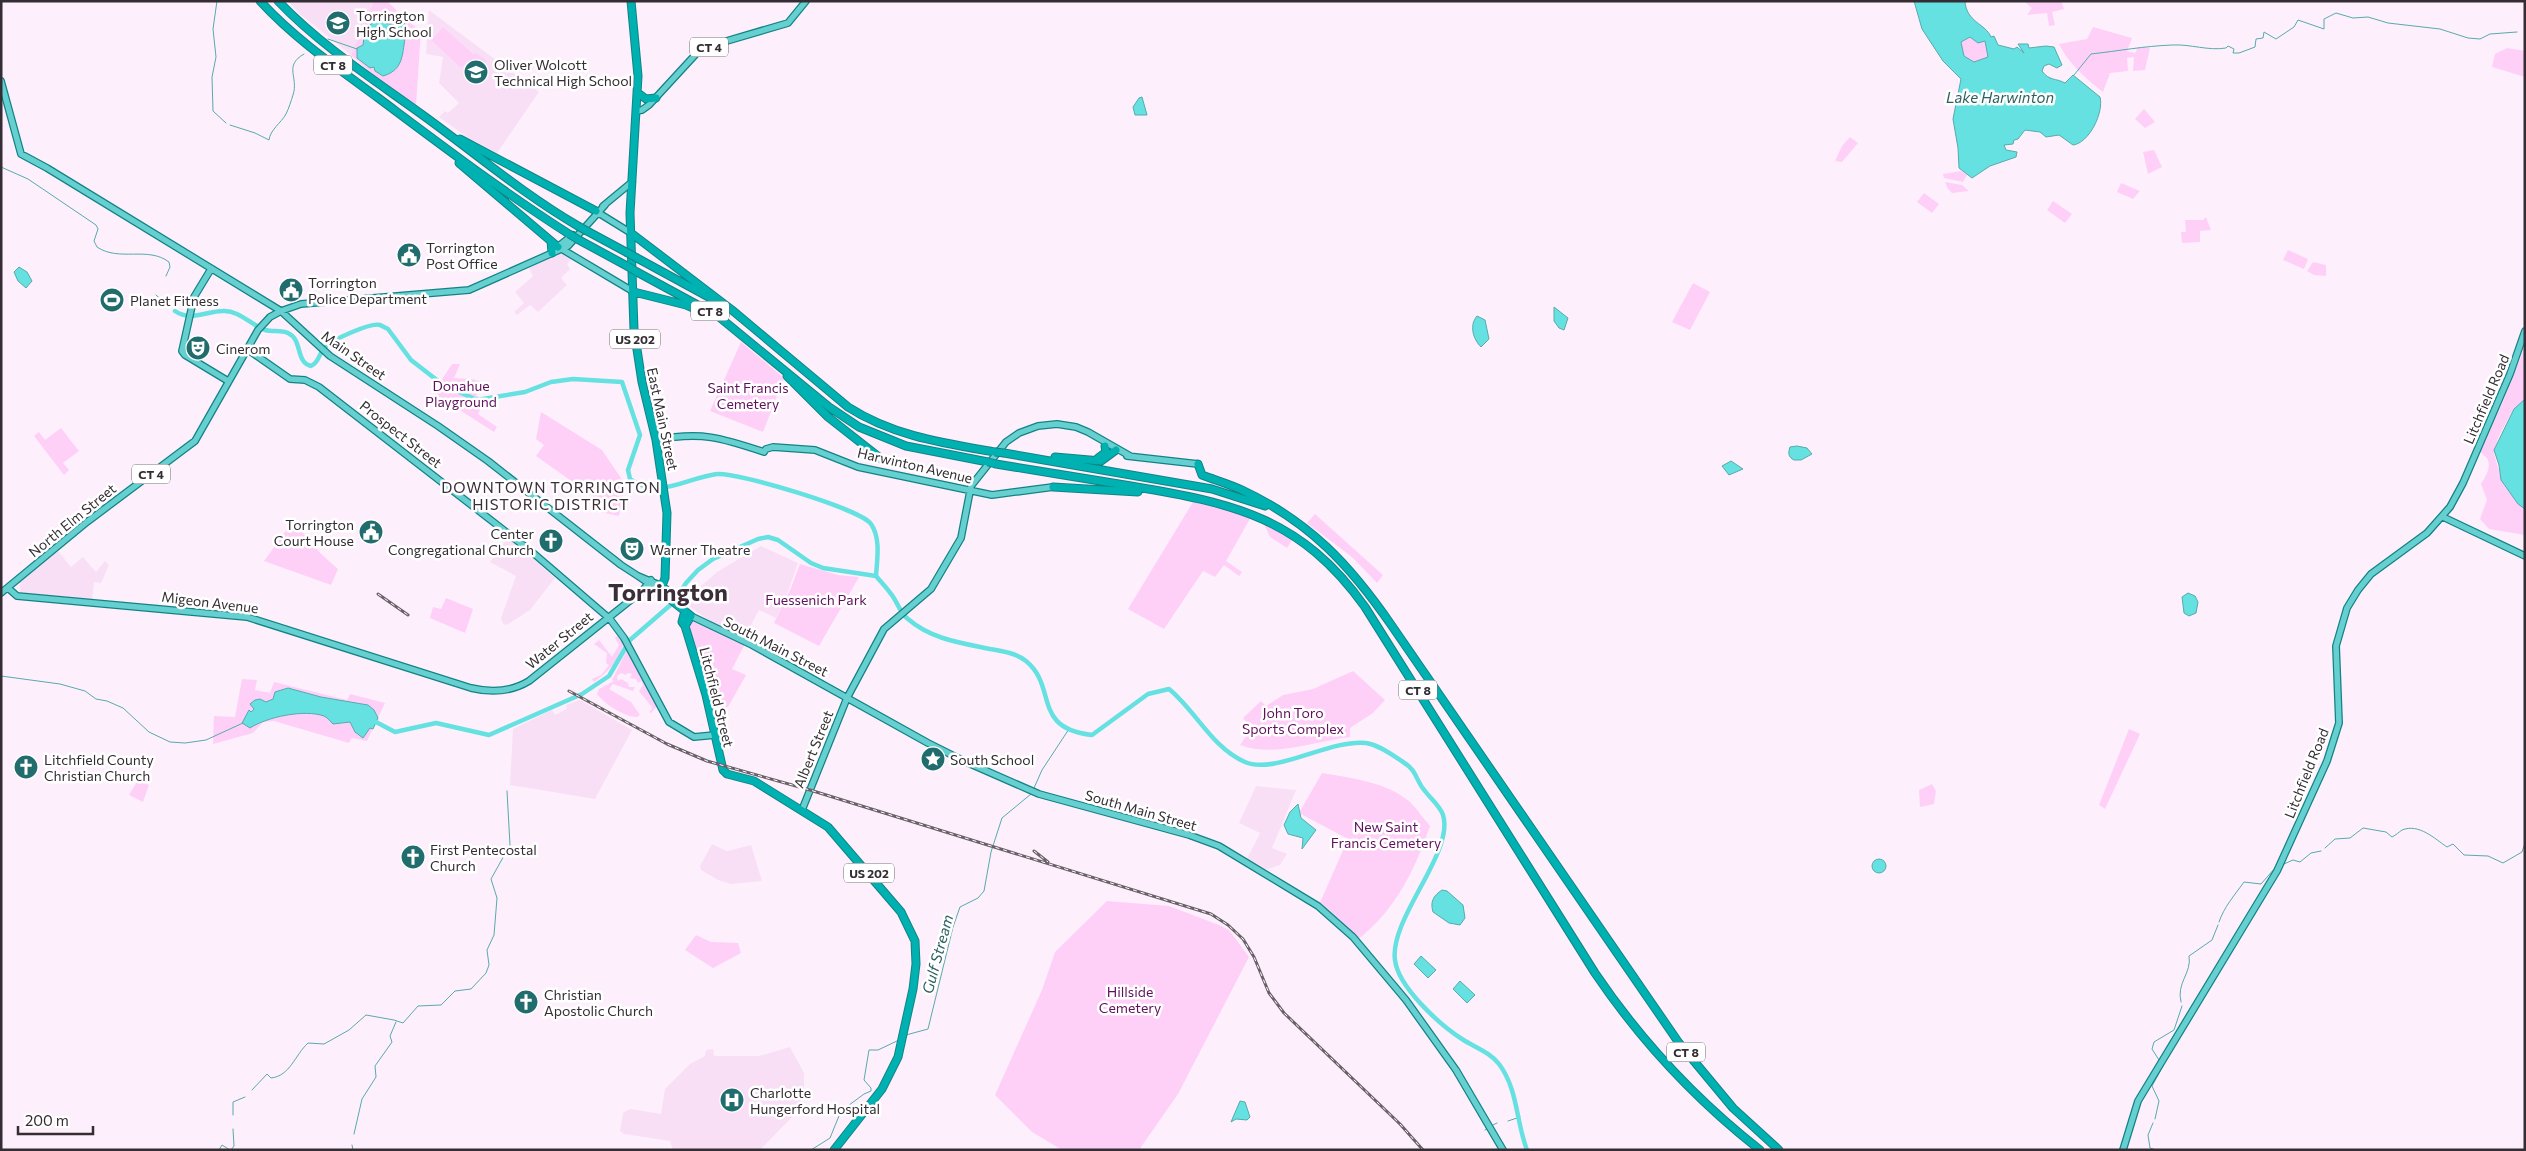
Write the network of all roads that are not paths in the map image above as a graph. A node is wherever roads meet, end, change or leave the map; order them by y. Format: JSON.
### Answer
{"nodes":[{"id":1,"x":260,"y":1,"type":"edge"},
{"id":2,"x":278,"y":1,"type":"edge"},
{"id":3,"x":631,"y":1,"type":"edge"},
{"id":4,"x":806,"y":1,"type":"edge"},
{"id":5,"x":1,"y":81,"type":"edge"},
{"id":6,"x":638,"y":93,"type":"junction"},
{"id":7,"x":654,"y":99,"type":"junction"},
{"id":8,"x":637,"y":107,"type":"junction"},
{"id":9,"x":421,"y":113,"type":"junction"},
{"id":10,"x":430,"y":137,"type":"junction"},
{"id":11,"x":632,"y":182,"type":"junction"},
{"id":12,"x":598,"y":212,"type":"junction"},
{"id":13,"x":630,"y":232,"type":"junction"},
{"id":14,"x":551,"y":241,"type":"junction"},
{"id":15,"x":575,"y":241,"type":"junction"},
{"id":16,"x":560,"y":248,"type":"junction"},
{"id":17,"x":552,"y":254,"type":"junction"},
{"id":18,"x":574,"y":256,"type":"junction"},
{"id":19,"x":210,"y":269,"type":"junction"},
{"id":20,"x":633,"y":293,"type":"junction"},
{"id":21,"x":301,"y":304,"type":"junction"},
{"id":22,"x":270,"y":305,"type":"junction"},
{"id":23,"x":732,"y":310,"type":"junction"},
{"id":24,"x":280,"y":311,"type":"junction"},
{"id":25,"x":270,"y":317,"type":"junction"},
{"id":26,"x":293,"y":320,"type":"junction"},
{"id":27,"x":2525,"y":331,"type":"edge"},
{"id":28,"x":739,"y":332,"type":"junction"},
{"id":29,"x":247,"y":348,"type":"junction"},
{"id":30,"x":791,"y":376,"type":"junction"},
{"id":31,"x":228,"y":381,"type":"junction"},
{"id":32,"x":656,"y":440,"type":"junction"},
{"id":33,"x":1105,"y":446,"type":"junction"},
{"id":34,"x":1116,"y":451,"type":"junction"},
{"id":35,"x":1022,"y":456,"type":"junction"},
{"id":36,"x":1091,"y":460,"type":"junction"},
{"id":37,"x":884,"y":461,"type":"joint"},
{"id":38,"x":1198,"y":464,"type":"joint"},
{"id":39,"x":879,"y":472,"type":"junction"},
{"id":40,"x":1053,"y":487,"type":"joint"},
{"id":41,"x":971,"y":491,"type":"junction"},
{"id":42,"x":1185,"y":495,"type":"junction"},
{"id":43,"x":2443,"y":517,"type":"junction"},
{"id":44,"x":1296,"y":522,"type":"junction"},
{"id":45,"x":2525,"y":556,"type":"edge"},
{"id":46,"x":650,"y":582,"type":"junction"},
{"id":47,"x":8,"y":588,"type":"junction"},
{"id":48,"x":1,"y":593,"type":"edge"},
{"id":49,"x":671,"y":596,"type":"junction"},
{"id":50,"x":691,"y":616,"type":"junction"},
{"id":51,"x":607,"y":617,"type":"junction"},
{"id":52,"x":685,"y":626,"type":"junction"},
{"id":53,"x":471,"y":688,"type":"joint"},
{"id":54,"x":847,"y":698,"type":"junction"},
{"id":55,"x":715,"y":735,"type":"junction"},
{"id":56,"x":802,"y":810,"type":"junction"},
{"id":57,"x":834,"y":1150,"type":"edge"},
{"id":58,"x":1503,"y":1150,"type":"edge"},
{"id":59,"x":1760,"y":1150,"type":"edge"},
{"id":60,"x":1779,"y":1150,"type":"edge"},
{"id":61,"x":2123,"y":1150,"type":"edge"}],
"edges":[{"from":1,"to":10,"type":"highway","number":"CT 8"},
{"from":2,"to":9,"type":"highway","number":"CT 8"},
{"from":3,"to":6,"type":"highway","name":"East Main Street","number":"US 202"},
{"from":4,"to":7,"type":"main road","number":"CT 4"},
{"from":5,"to":19,"type":"main road","name":"Main Street"},
{"from":6,"to":7,"type":"highway"},
{"from":6,"to":8,"type":"highway","name":"East Main Street","number":"US 202"},
{"from":7,"to":8,"type":"main road"},
{"from":8,"to":11,"type":"highway","name":"East Main Street","number":"US 202"},
{"from":9,"to":12,"type":"highway"},
{"from":9,"to":23,"type":"highway","number":"CT 8","bridge":true},
{"from":10,"to":14,"type":"highway"},
{"from":10,"to":15,"type":"highway","number":"CT 8","bridge":true},
{"from":11,"to":12,"type":"main road","number":"CT 4"},
{"from":11,"to":13,"type":"highway","name":"East Main Street","number":"US 202"},
{"from":12,"to":13,"type":"main road"},
{"from":12,"to":15,"type":"main road","number":"CT 4"},
{"from":12,"to":16,"type":"main road","number":"CT 4"},
{"from":13,"to":20,"type":"highway","name":"East Main Street","number":"US 202"},
{"from":13,"to":23,"type":"highway"},
{"from":14,"to":16,"type":"highway"},
{"from":14,"to":17,"type":"highway"},
{"from":15,"to":16,"type":"main road","number":"CT 4"},
{"from":15,"to":18,"type":"main road"},
{"from":15,"to":28,"type":"highway","number":"CT 8","bridge":true},
{"from":16,"to":17,"type":"main road","number":"CT 4"},
{"from":16,"to":18,"type":"main road"},
{"from":17,"to":21,"type":"main road","number":"CT 4"},
{"from":18,"to":20,"type":"main road"},
{"from":19,"to":22,"type":"main road","name":"Main Street"},
{"from":19,"to":31,"type":"main road"},
{"from":20,"to":28,"type":"highway"},
{"from":20,"to":32,"type":"highway","name":"East Main Street","number":"US 202"},
{"from":21,"to":24,"type":"main road","number":"CT 4"},
{"from":21,"to":26,"type":"main road"},
{"from":22,"to":24,"type":"main road","name":"Main Street"},
{"from":22,"to":25,"type":"main road"},
{"from":23,"to":35,"type":"highway","number":"CT 8","bridge":true},
{"from":24,"to":25,"type":"main road","name":"North Elm Street","number":"CT 4"},
{"from":24,"to":26,"type":"main road","name":"Main Street"},
{"from":25,"to":29,"type":"main road","name":"North Elm Street","number":"CT 4"},
{"from":26,"to":46,"type":"main road","name":"Main Street"},
{"from":27,"to":43,"type":"main road","name":"Litchfield Road"},
{"from":28,"to":30,"type":"highway","number":"CT 8"},
{"from":29,"to":31,"type":"main road","name":"North Elm Street","number":"CT 4"},
{"from":29,"to":51,"type":"main road","name":"Prospect Street"},
{"from":30,"to":37,"type":"highway"},
{"from":30,"to":42,"type":"highway","number":"CT 8","bridge":true},
{"from":31,"to":47,"type":"main road","name":"North Elm Street","number":"CT 4"},
{"from":32,"to":39,"type":"main road","name":"Harwinton Avenue"},
{"from":32,"to":49,"type":"highway","name":"East Main Street","number":"US 202"},
{"from":33,"to":34,"type":"main road"},
{"from":33,"to":36,"type":"highway"},
{"from":33,"to":41,"type":"main road"},
{"from":34,"to":36,"type":"highway"},
{"from":34,"to":38,"type":"main road"},
{"from":34,"to":41,"type":"main road"},
{"from":35,"to":36,"type":"highway"},
{"from":35,"to":44,"type":"highway","number":"CT 8"},
{"from":37,"to":39,"type":"main road"},
{"from":38,"to":44,"type":"highway"},
{"from":39,"to":41,"type":"main road","name":"Harwinton Avenue"},
{"from":40,"to":41,"type":"main road","name":"Harwinton Avenue"},
{"from":40,"to":42,"type":"highway"},
{"from":41,"to":54,"type":"main road","name":"Albert Street"},
{"from":42,"to":59,"type":"highway","number":"CT 8"},
{"from":43,"to":45,"type":"main road"},
{"from":43,"to":61,"type":"main road","name":"Litchfield Road"},
{"from":44,"to":60,"type":"highway","number":"CT 8"},
{"from":46,"to":49,"type":"main road","name":"Main Street"},
{"from":46,"to":51,"type":"main road","name":"Water Street"},
{"from":47,"to":48,"type":"main road","number":"CT 4"},
{"from":47,"to":53,"type":"main road","name":"Migeon Avenue"},
{"from":49,"to":50,"type":"highway","name":"South Main Street"},
{"from":49,"to":52,"type":"highway","name":"Litchfield Street","number":"US 202"},
{"from":50,"to":52,"type":"highway"},
{"from":50,"to":54,"type":"main road","name":"South Main Street"},
{"from":51,"to":53,"type":"main road","name":"Water Street"},
{"from":51,"to":55,"type":"main road","name":"Prospect Street"},
{"from":52,"to":55,"type":"highway","name":"Litchfield Street","number":"US 202"},
{"from":54,"to":56,"type":"main road","name":"Albert Street"},
{"from":54,"to":58,"type":"main road","name":"South Main Street"},
{"from":55,"to":56,"type":"highway","name":"Litchfield Street","number":"US 202"},
{"from":56,"to":57,"type":"highway","number":"US 202"}]}
